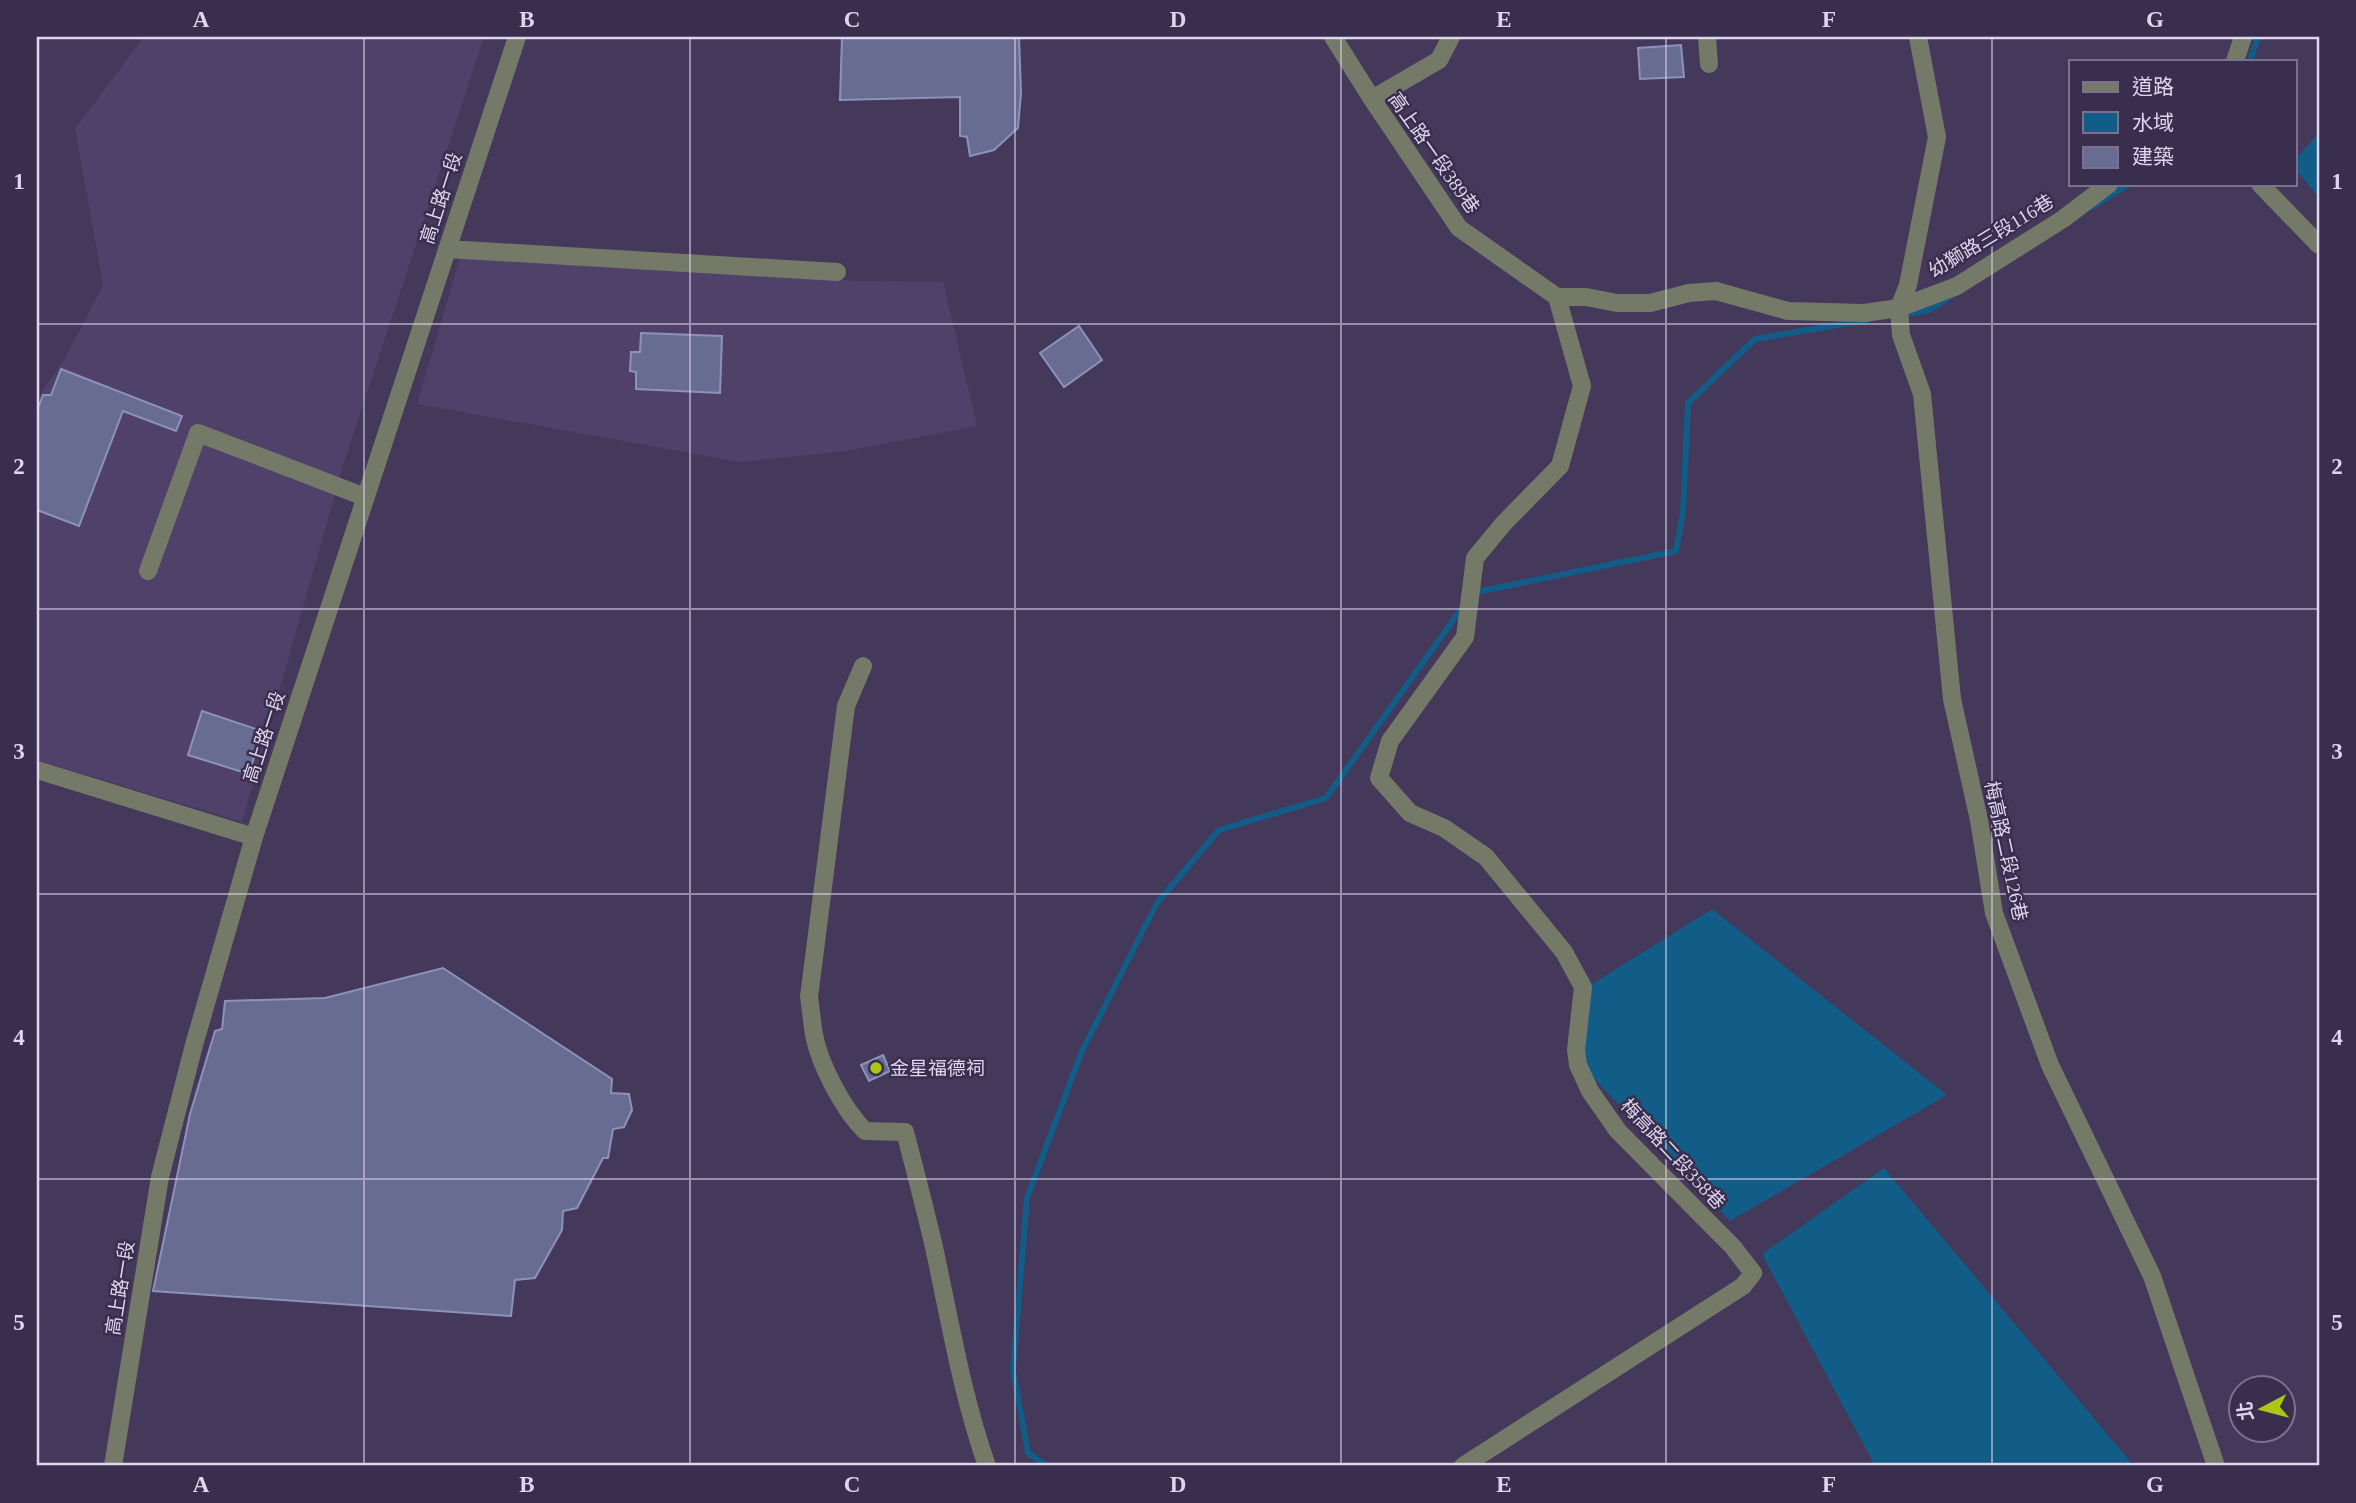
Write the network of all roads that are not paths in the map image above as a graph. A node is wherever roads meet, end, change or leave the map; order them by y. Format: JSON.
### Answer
{"nodes":[{"id":1,"x":517,"y":37,"type":"edge"},
{"id":2,"x":1333,"y":37,"type":"edge"},
{"id":3,"x":1451,"y":37,"type":"edge"},
{"id":4,"x":1707,"y":37,"type":"edge"},
{"id":5,"x":1917,"y":37,"type":"edge"},
{"id":6,"x":2243,"y":37,"type":"edge"},
{"id":7,"x":2235,"y":60,"type":"edge"},
{"id":8,"x":1709,"y":64,"type":"dead end"},
{"id":9,"x":1372,"y":99,"type":"junction"},
{"id":10,"x":2106,"y":186,"type":"edge"},
{"id":11,"x":2262,"y":186,"type":"edge"},
{"id":12,"x":2319,"y":246,"type":"edge"},
{"id":13,"x":447,"y":248,"type":"junction"},
{"id":14,"x":837,"y":272,"type":"dead end"},
{"id":15,"x":1557,"y":297,"type":"junction"},
{"id":16,"x":1899,"y":308,"type":"junction"},
{"id":17,"x":365,"y":497,"type":"junction"},
{"id":18,"x":148,"y":571,"type":"dead end"},
{"id":19,"x":863,"y":666,"type":"dead end"},
{"id":20,"x":37,"y":770,"type":"edge"},
{"id":21,"x":254,"y":837,"type":"junction"},
{"id":22,"x":113,"y":1466,"type":"edge"},
{"id":23,"x":987,"y":1466,"type":"edge"},
{"id":24,"x":1463,"y":1466,"type":"edge"},
{"id":25,"x":2216,"y":1466,"type":"edge"}],
"edges":[{"from":1,"to":13,"type":"street","name":"高上路一段"},
{"from":2,"to":9,"type":"street","name":"高上路一段389巷"},
{"from":3,"to":9,"type":"street"},
{"from":4,"to":8,"type":"street"},
{"from":5,"to":16,"type":"street"},
{"from":6,"to":7,"type":"street"},
{"from":9,"to":15,"type":"street","name":"高上路一段389巷"},
{"from":10,"to":16,"type":"street","name":"幼獅路三段116巷"},
{"from":11,"to":12,"type":"street"},
{"from":13,"to":14,"type":"street"},
{"from":13,"to":17,"type":"street","name":"高上路一段"},
{"from":15,"to":16,"type":"street","name":"幼獅路三段116巷"},
{"from":15,"to":24,"type":"street","name":"梅高路二段358巷"},
{"from":16,"to":25,"type":"street","name":"梅高路二段126巷"},
{"from":17,"to":18,"type":"street"},
{"from":17,"to":21,"type":"street","name":"高上路一段"},
{"from":19,"to":23,"type":"street"},
{"from":20,"to":21,"type":"street"},
{"from":21,"to":22,"type":"street","name":"高上路一段"}]}
